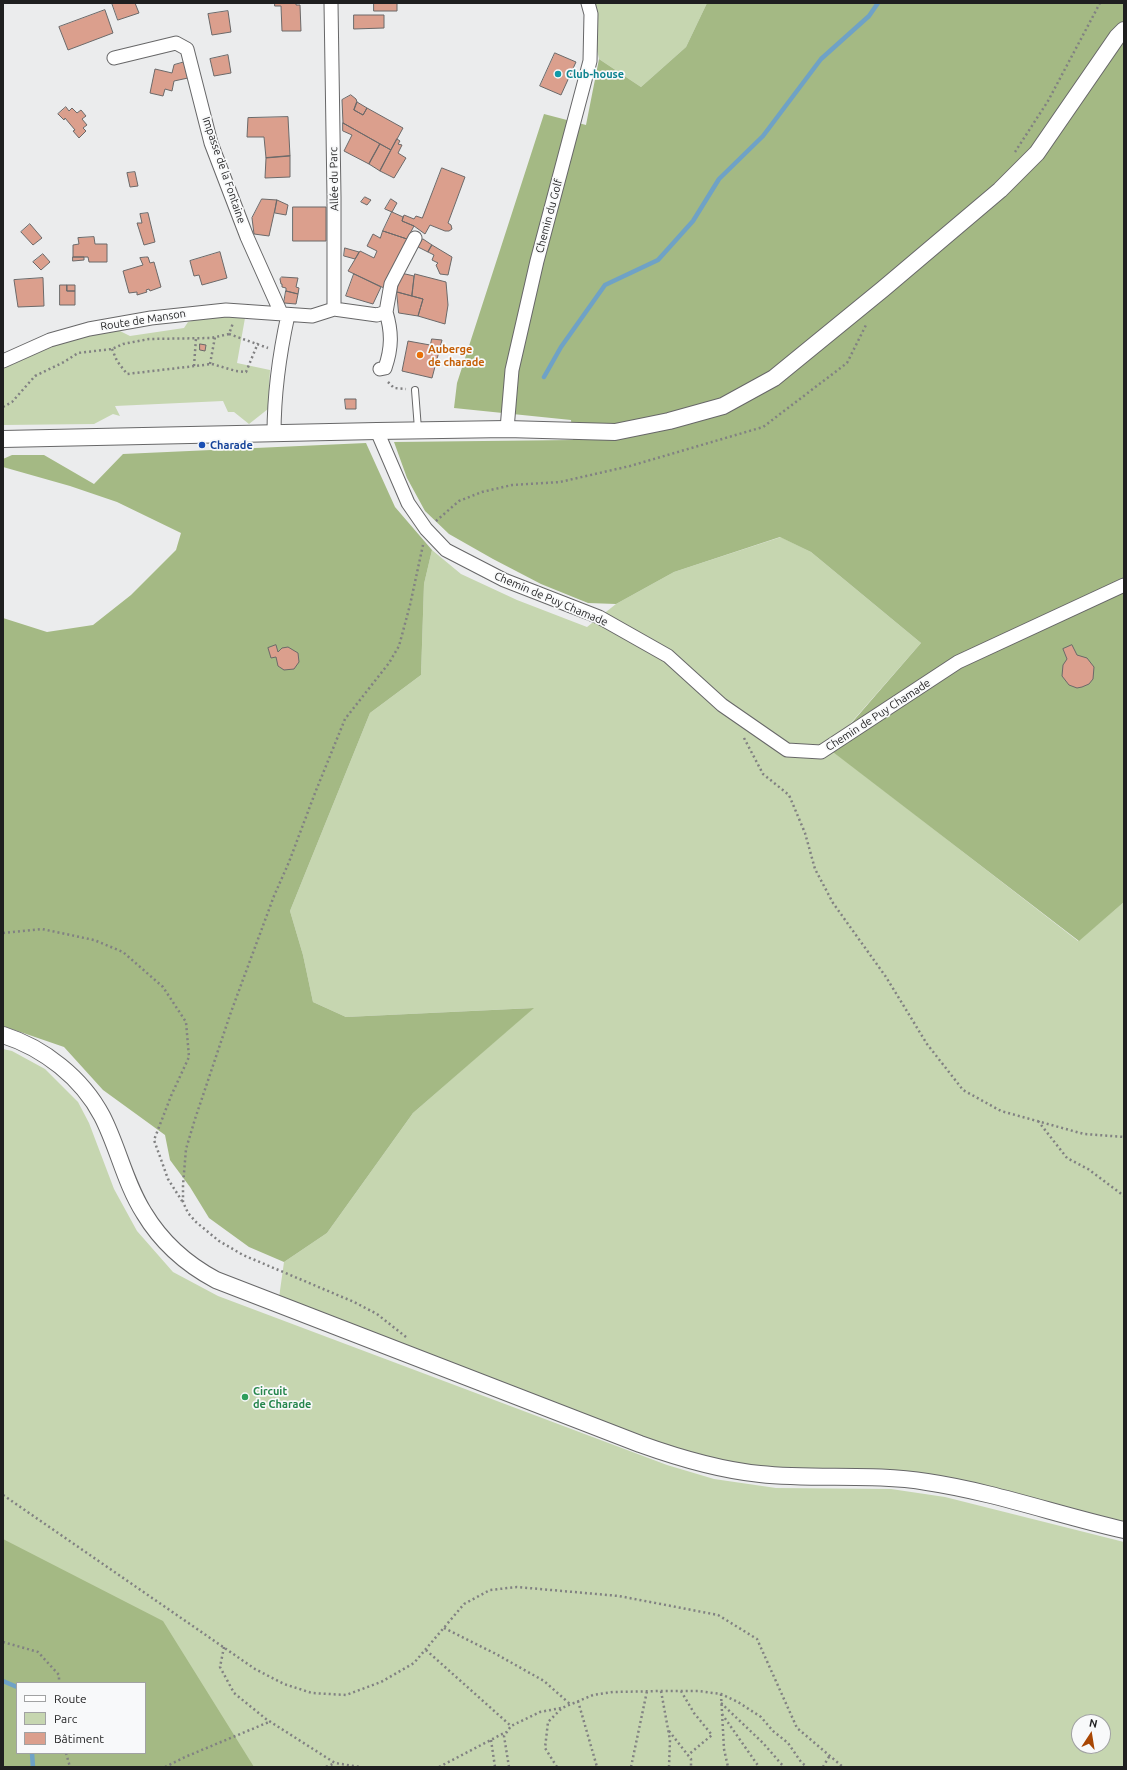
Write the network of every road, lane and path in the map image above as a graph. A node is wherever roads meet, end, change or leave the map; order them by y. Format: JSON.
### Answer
{"nodes":[{"id":1,"x":331,"y":3,"type":"edge"},
{"id":2,"x":588,"y":3,"type":"edge"},
{"id":3,"x":1100,"y":3,"type":"edge"},
{"id":4,"x":1124,"y":30,"type":"edge"},
{"id":5,"x":114,"y":58,"type":"dead end"},
{"id":6,"x":1014,"y":152,"type":"dead end"},
{"id":7,"x":415,"y":238,"type":"dead end"},
{"id":8,"x":334,"y":309,"type":"junction"},
{"id":9,"x":238,"y":310,"type":"junction"},
{"id":10,"x":386,"y":312,"type":"junction"},
{"id":11,"x":284,"y":314,"type":"junction"},
{"id":12,"x":229,"y":334,"type":"junction"},
{"id":13,"x":215,"y":337,"type":"junction"},
{"id":14,"x":196,"y":338,"type":"junction"},
{"id":15,"x":258,"y":343,"type":"junction"},
{"id":16,"x":112,"y":349,"type":"junction"},
{"id":17,"x":280,"y":353,"type":"junction"},
{"id":18,"x":3,"y":361,"type":"edge"},
{"id":19,"x":210,"y":364,"type":"junction"},
{"id":20,"x":194,"y":366,"type":"junction"},
{"id":21,"x":380,"y":369,"type":"joint"},
{"id":22,"x":415,"y":390,"type":"joint"},
{"id":23,"x":3,"y":407,"type":"edge"},
{"id":24,"x":507,"y":429,"type":"junction"},
{"id":25,"x":377,"y":431,"type":"junction"},
{"id":26,"x":418,"y":431,"type":"junction"},
{"id":27,"x":274,"y":434,"type":"junction"},
{"id":28,"x":3,"y":439,"type":"edge"},
{"id":29,"x":426,"y":529,"type":"junction"},
{"id":30,"x":1124,"y":585,"type":"edge"},
{"id":31,"x":736,"y":714,"type":"junction"},
{"id":32,"x":3,"y":933,"type":"edge"},
{"id":33,"x":3,"y":1035,"type":"edge"},
{"id":34,"x":1037,"y":1121,"type":"junction"},
{"id":35,"x":1124,"y":1137,"type":"edge"},
{"id":36,"x":1124,"y":1196,"type":"edge"},
{"id":37,"x":183,"y":1202,"type":"junction"},
{"id":38,"x":420,"y":1360,"type":"junction"},
{"id":39,"x":3,"y":1494,"type":"edge"},
{"id":40,"x":1124,"y":1530,"type":"edge"},
{"id":41,"x":444,"y":1628,"type":"junction"},
{"id":42,"x":3,"y":1642,"type":"edge"},
{"id":43,"x":224,"y":1648,"type":"junction"},
{"id":44,"x":426,"y":1650,"type":"junction"},
{"id":45,"x":59,"y":1682,"type":"edge"},
{"id":46,"x":647,"y":1691,"type":"junction"},
{"id":47,"x":661,"y":1691,"type":"junction"},
{"id":48,"x":680,"y":1691,"type":"junction"},
{"id":49,"x":721,"y":1694,"type":"junction"},
{"id":50,"x":578,"y":1701,"type":"junction"},
{"id":51,"x":721,"y":1702,"type":"junction"},
{"id":52,"x":570,"y":1704,"type":"junction"},
{"id":53,"x":562,"y":1708,"type":"junction"},
{"id":54,"x":722,"y":1714,"type":"junction"},
{"id":55,"x":269,"y":1722,"type":"junction"},
{"id":56,"x":511,"y":1726,"type":"junction"},
{"id":57,"x":668,"y":1730,"type":"junction"},
{"id":58,"x":508,"y":1731,"type":"junction"},
{"id":59,"x":491,"y":1740,"type":"junction"},
{"id":60,"x":66,"y":1754,"type":"edge"},
{"id":61,"x":688,"y":1755,"type":"junction"},
{"id":62,"x":830,"y":1756,"type":"junction"},
{"id":63,"x":335,"y":1763,"type":"junction"},
{"id":64,"x":70,"y":1767,"type":"edge"},
{"id":65,"x":165,"y":1767,"type":"edge"},
{"id":66,"x":326,"y":1767,"type":"edge"},
{"id":67,"x":360,"y":1767,"type":"edge"},
{"id":68,"x":439,"y":1767,"type":"edge"},
{"id":69,"x":495,"y":1767,"type":"edge"},
{"id":70,"x":509,"y":1767,"type":"edge"},
{"id":71,"x":557,"y":1767,"type":"edge"},
{"id":72,"x":597,"y":1767,"type":"edge"},
{"id":73,"x":631,"y":1767,"type":"edge"},
{"id":74,"x":669,"y":1767,"type":"edge"},
{"id":75,"x":691,"y":1767,"type":"edge"},
{"id":76,"x":728,"y":1767,"type":"edge"},
{"id":77,"x":759,"y":1767,"type":"edge"},
{"id":78,"x":784,"y":1767,"type":"edge"},
{"id":79,"x":807,"y":1767,"type":"edge"},
{"id":80,"x":823,"y":1767,"type":"edge"},
{"id":81,"x":843,"y":1767,"type":"edge"}],
"edges":[{"from":1,"to":8,"type":"street","name":"Allée du Parc"},
{"from":2,"to":24,"type":"street","name":"Chemin du Golf"},
{"from":3,"to":6,"type":"path"},
{"from":4,"to":24,"type":"street"},
{"from":5,"to":11,"type":"street","name":"Impasse de la Fontaine"},
{"from":7,"to":10,"type":"street"},
{"from":8,"to":10,"type":"street"},
{"from":8,"to":11,"type":"street"},
{"from":9,"to":11,"type":"street","name":"Route de Manson"},
{"from":9,"to":12,"type":"path"},
{"from":9,"to":18,"type":"street","name":"Route de Manson"},
{"from":10,"to":21,"type":"street"},
{"from":11,"to":17,"type":"street"},
{"from":12,"to":13,"type":"path"},
{"from":12,"to":15,"type":"path"},
{"from":13,"to":14,"type":"path"},
{"from":13,"to":19,"type":"path"},
{"from":14,"to":16,"type":"path"},
{"from":14,"to":20,"type":"path"},
{"from":15,"to":17,"type":"path"},
{"from":15,"to":19,"type":"path"},
{"from":16,"to":20,"type":"path"},
{"from":16,"to":23,"type":"path"},
{"from":17,"to":27,"type":"street"},
{"from":19,"to":20,"type":"path"},
{"from":21,"to":22,"type":"path"},
{"from":22,"to":26,"type":"lane"},
{"from":24,"to":26,"type":"street"},
{"from":25,"to":26,"type":"street"},
{"from":25,"to":27,"type":"street"},
{"from":25,"to":29,"type":"street","name":"Chemin de Puy Chamade"},
{"from":27,"to":28,"type":"street"},
{"from":29,"to":31,"type":"street","name":"Chemin de Puy Chamade"},
{"from":29,"to":37,"type":"path"},
{"from":30,"to":31,"type":"street","name":"Chemin de Puy Chamade"},
{"from":31,"to":34,"type":"path"},
{"from":32,"to":37,"type":"path"},
{"from":33,"to":38,"type":"street"},
{"from":34,"to":35,"type":"path"},
{"from":34,"to":36,"type":"path"},
{"from":37,"to":38,"type":"path"},
{"from":38,"to":40,"type":"street"},
{"from":39,"to":43,"type":"path"},
{"from":41,"to":44,"type":"path"},
{"from":41,"to":52,"type":"path"},
{"from":41,"to":62,"type":"path"},
{"from":42,"to":45,"type":"path"},
{"from":43,"to":44,"type":"path"},
{"from":43,"to":55,"type":"path"},
{"from":44,"to":56,"type":"path"},
{"from":46,"to":47,"type":"path"},
{"from":46,"to":50,"type":"path"},
{"from":46,"to":73,"type":"path"},
{"from":47,"to":48,"type":"path"},
{"from":47,"to":57,"type":"path"},
{"from":48,"to":49,"type":"path"},
{"from":48,"to":61,"type":"path"},
{"from":49,"to":51,"type":"path"},
{"from":49,"to":79,"type":"path"},
{"from":50,"to":52,"type":"path"},
{"from":50,"to":72,"type":"path"},
{"from":51,"to":54,"type":"path"},
{"from":51,"to":78,"type":"path"},
{"from":52,"to":53,"type":"path"},
{"from":53,"to":56,"type":"path"},
{"from":53,"to":71,"type":"path"},
{"from":54,"to":76,"type":"path"},
{"from":54,"to":77,"type":"path"},
{"from":55,"to":63,"type":"path"},
{"from":55,"to":65,"type":"path"},
{"from":56,"to":58,"type":"path"},
{"from":57,"to":61,"type":"path"},
{"from":57,"to":74,"type":"path"},
{"from":58,"to":59,"type":"path"},
{"from":58,"to":70,"type":"path"},
{"from":59,"to":68,"type":"path"},
{"from":59,"to":69,"type":"path"},
{"from":60,"to":64,"type":"path"},
{"from":61,"to":75,"type":"path"},
{"from":62,"to":80,"type":"path"},
{"from":62,"to":81,"type":"path"},
{"from":63,"to":66,"type":"path"},
{"from":63,"to":67,"type":"path"}]}
